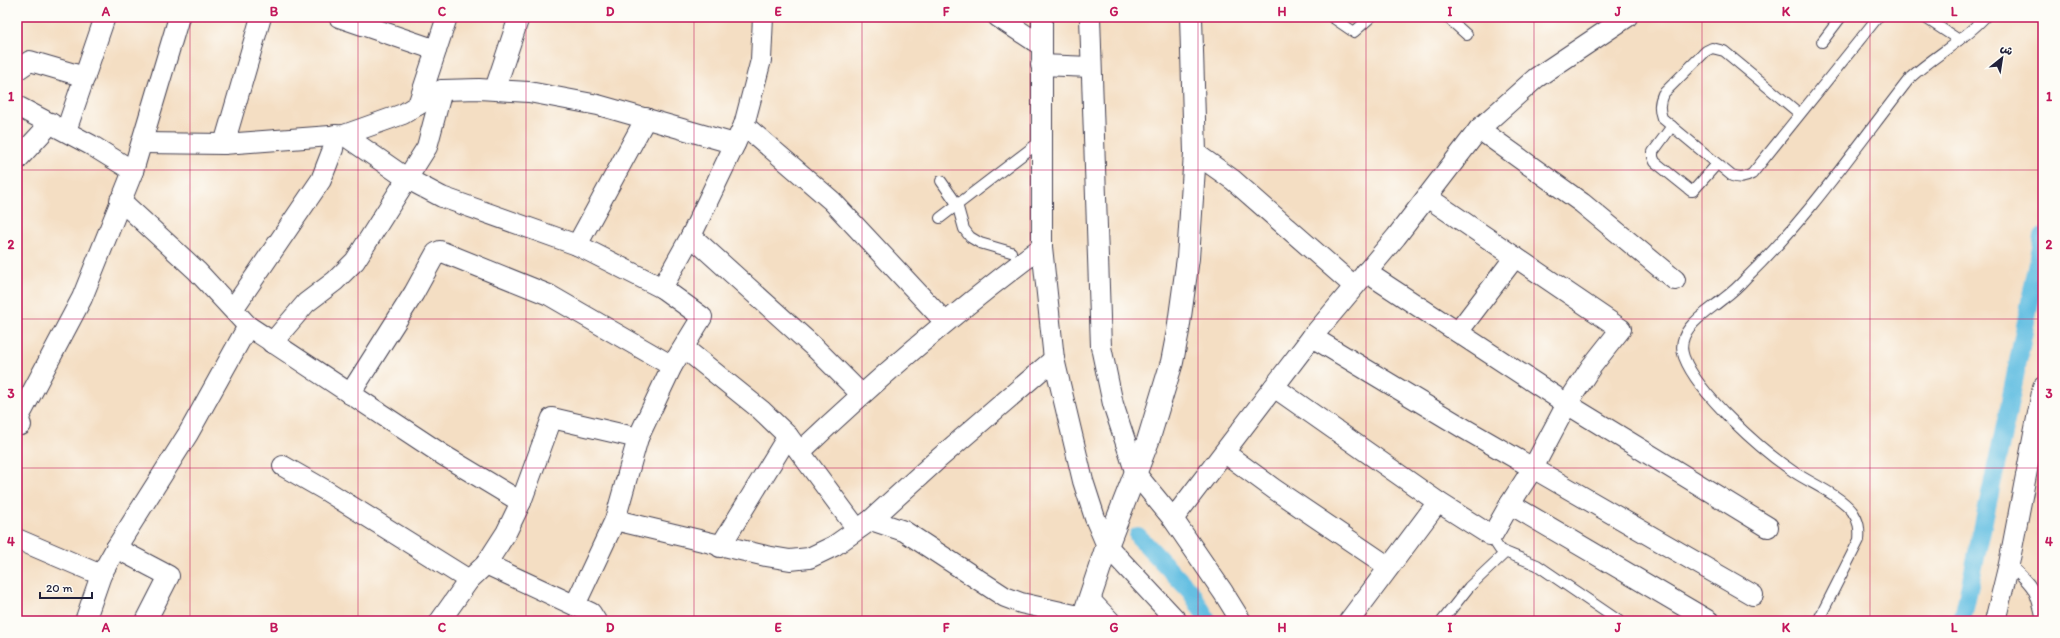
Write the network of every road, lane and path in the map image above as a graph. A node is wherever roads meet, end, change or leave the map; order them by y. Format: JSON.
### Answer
{"nodes":[{"id":1,"x":105,"y":17,"type":"edge"},
{"id":2,"x":179,"y":17,"type":"edge"},
{"id":3,"x":261,"y":17,"type":"edge"},
{"id":4,"x":339,"y":17,"type":"edge"},
{"id":5,"x":447,"y":17,"type":"edge"},
{"id":6,"x":519,"y":17,"type":"edge"},
{"id":7,"x":763,"y":17,"type":"edge"},
{"id":8,"x":998,"y":17,"type":"edge"},
{"id":9,"x":1042,"y":17,"type":"edge"},
{"id":10,"x":1090,"y":17,"type":"edge"},
{"id":11,"x":1191,"y":17,"type":"edge"},
{"id":12,"x":1332,"y":17,"type":"edge"},
{"id":13,"x":1372,"y":17,"type":"edge"},
{"id":14,"x":1447,"y":17,"type":"edge"},
{"id":15,"x":1627,"y":17,"type":"edge"},
{"id":16,"x":1840,"y":17,"type":"edge"},
{"id":17,"x":1878,"y":17,"type":"edge"},
{"id":18,"x":1924,"y":17,"type":"edge"},
{"id":19,"x":1984,"y":17,"type":"edge"},
{"id":20,"x":1467,"y":36,"type":"dead end"},
{"id":21,"x":1959,"y":40,"type":"junction"},
{"id":22,"x":1822,"y":42,"type":"dead end"},
{"id":23,"x":436,"y":50,"type":"junction"},
{"id":24,"x":1041,"y":55,"type":"junction"},
{"id":25,"x":1091,"y":67,"type":"junction"},
{"id":26,"x":17,"y":70,"type":"edge"},
{"id":27,"x":85,"y":77,"type":"junction"},
{"id":28,"x":495,"y":89,"type":"junction"},
{"id":29,"x":442,"y":90,"type":"junction"},
{"id":30,"x":418,"y":105,"type":"junction"},
{"id":31,"x":17,"y":106,"type":"edge"},
{"id":32,"x":1800,"y":114,"type":"junction"},
{"id":33,"x":646,"y":118,"type":"junction"},
{"id":34,"x":744,"y":125,"type":"junction"},
{"id":35,"x":1672,"y":126,"type":"junction"},
{"id":36,"x":58,"y":127,"type":"junction"},
{"id":37,"x":1479,"y":129,"type":"junction"},
{"id":38,"x":340,"y":135,"type":"junction"},
{"id":39,"x":1042,"y":140,"type":"junction"},
{"id":40,"x":143,"y":143,"type":"junction"},
{"id":41,"x":224,"y":144,"type":"junction"},
{"id":42,"x":735,"y":144,"type":"junction"},
{"id":43,"x":1195,"y":153,"type":"junction"},
{"id":44,"x":17,"y":160,"type":"edge"},
{"id":45,"x":1717,"y":164,"type":"junction"},
{"id":46,"x":133,"y":171,"type":"junction"},
{"id":47,"x":406,"y":178,"type":"junction"},
{"id":48,"x":941,"y":181,"type":"dead end"},
{"id":49,"x":1426,"y":197,"type":"junction"},
{"id":50,"x":120,"y":200,"type":"junction"},
{"id":51,"x":957,"y":204,"type":"junction"},
{"id":52,"x":940,"y":218,"type":"dead end"},
{"id":53,"x":691,"y":236,"type":"junction"},
{"id":54,"x":577,"y":245,"type":"junction"},
{"id":55,"x":1042,"y":247,"type":"junction"},
{"id":56,"x":1011,"y":252,"type":"dead end"},
{"id":57,"x":1515,"y":257,"type":"junction"},
{"id":58,"x":1360,"y":279,"type":"junction"},
{"id":59,"x":1675,"y":280,"type":"dead end"},
{"id":60,"x":662,"y":288,"type":"junction"},
{"id":61,"x":233,"y":309,"type":"junction"},
{"id":62,"x":945,"y":322,"type":"junction"},
{"id":63,"x":248,"y":326,"type":"junction"},
{"id":64,"x":1458,"y":332,"type":"junction"},
{"id":65,"x":1312,"y":337,"type":"junction"},
{"id":66,"x":272,"y":343,"type":"junction"},
{"id":67,"x":684,"y":348,"type":"junction"},
{"id":68,"x":1054,"y":359,"type":"junction"},
{"id":69,"x":672,"y":366,"type":"junction"},
{"id":70,"x":1274,"y":387,"type":"junction"},
{"id":71,"x":2043,"y":388,"type":"edge"},
{"id":72,"x":350,"y":394,"type":"junction"},
{"id":73,"x":861,"y":394,"type":"junction"},
{"id":74,"x":1567,"y":404,"type":"junction"},
{"id":75,"x":20,"y":425,"type":"dead end"},
{"id":76,"x":788,"y":436,"type":"junction"},
{"id":77,"x":638,"y":438,"type":"junction"},
{"id":78,"x":800,"y":452,"type":"junction"},
{"id":79,"x":1225,"y":453,"type":"junction"},
{"id":80,"x":283,"y":466,"type":"dead end"},
{"id":81,"x":1534,"y":468,"type":"junction"},
{"id":82,"x":1136,"y":474,"type":"junction"},
{"id":83,"x":521,"y":502,"type":"junction"},
{"id":84,"x":1438,"y":502,"type":"junction"},
{"id":85,"x":1510,"y":504,"type":"junction"},
{"id":86,"x":1173,"y":519,"type":"junction"},
{"id":87,"x":615,"y":520,"type":"junction"},
{"id":88,"x":864,"y":525,"type":"junction"},
{"id":89,"x":1768,"y":527,"type":"dead end"},
{"id":90,"x":1490,"y":535,"type":"junction"},
{"id":91,"x":17,"y":539,"type":"edge"},
{"id":92,"x":1107,"y":546,"type":"junction"},
{"id":93,"x":720,"y":547,"type":"junction"},
{"id":94,"x":116,"y":548,"type":"junction"},
{"id":95,"x":1506,"y":553,"type":"junction"},
{"id":96,"x":486,"y":564,"type":"junction"},
{"id":97,"x":2009,"y":564,"type":"junction"},
{"id":98,"x":1389,"y":567,"type":"junction"},
{"id":99,"x":100,"y":575,"type":"junction"},
{"id":100,"x":470,"y":580,"type":"junction"},
{"id":101,"x":1753,"y":595,"type":"dead end"},
{"id":102,"x":575,"y":605,"type":"junction"},
{"id":103,"x":1085,"y":612,"type":"edge"},
{"id":104,"x":85,"y":621,"type":"edge"},
{"id":105,"x":146,"y":621,"type":"edge"},
{"id":106,"x":440,"y":621,"type":"edge"},
{"id":107,"x":596,"y":621,"type":"edge"},
{"id":108,"x":1110,"y":621,"type":"edge"},
{"id":109,"x":1177,"y":621,"type":"edge"},
{"id":110,"x":1241,"y":621,"type":"edge"},
{"id":111,"x":1349,"y":621,"type":"edge"},
{"id":112,"x":1442,"y":621,"type":"edge"},
{"id":113,"x":1619,"y":621,"type":"edge"},
{"id":114,"x":1709,"y":621,"type":"edge"},
{"id":115,"x":1818,"y":621,"type":"edge"},
{"id":116,"x":1996,"y":621,"type":"edge"},
{"id":117,"x":2042,"y":621,"type":"edge"}],
"edges":[{"from":1,"to":27,"type":"street"},
{"from":2,"to":40,"type":"street"},
{"from":3,"to":41,"type":"street"},
{"from":4,"to":23,"type":"street"},
{"from":5,"to":23,"type":"street"},
{"from":6,"to":28,"type":"street"},
{"from":7,"to":34,"type":"street"},
{"from":8,"to":24,"type":"street"},
{"from":9,"to":24,"type":"street"},
{"from":10,"to":25,"type":"street"},
{"from":11,"to":43,"type":"main road"},
{"from":12,"to":13,"type":"lane"},
{"from":14,"to":20,"type":"lane"},
{"from":15,"to":37,"type":"street"},
{"from":16,"to":22,"type":"lane"},
{"from":17,"to":32,"type":"lane"},
{"from":18,"to":21,"type":"lane"},
{"from":19,"to":21,"type":"lane"},
{"from":21,"to":115,"type":"lane"},
{"from":23,"to":30,"type":"street"},
{"from":24,"to":25,"type":"street"},
{"from":24,"to":39,"type":"street"},
{"from":25,"to":82,"type":"street"},
{"from":26,"to":27,"type":"street"},
{"from":27,"to":36,"type":"street"},
{"from":28,"to":29,"type":"street"},
{"from":28,"to":33,"type":"street"},
{"from":29,"to":30,"type":"street"},
{"from":29,"to":47,"type":"street"},
{"from":30,"to":38,"type":"street"},
{"from":31,"to":36,"type":"street"},
{"from":32,"to":35,"type":"lane"},
{"from":32,"to":45,"type":"lane"},
{"from":33,"to":42,"type":"street"},
{"from":33,"to":54,"type":"street"},
{"from":34,"to":42,"type":"street"},
{"from":34,"to":62,"type":"street"},
{"from":35,"to":45,"type":"lane"},
{"from":35,"to":45,"type":"lane"},
{"from":36,"to":44,"type":"street"},
{"from":36,"to":46,"type":"street"},
{"from":37,"to":49,"type":"street"},
{"from":37,"to":59,"type":"street"},
{"from":38,"to":41,"type":"street"},
{"from":38,"to":47,"type":"street"},
{"from":38,"to":61,"type":"street"},
{"from":39,"to":51,"type":"lane"},
{"from":39,"to":55,"type":"street"},
{"from":40,"to":41,"type":"street"},
{"from":40,"to":46,"type":"street"},
{"from":42,"to":53,"type":"street"},
{"from":43,"to":58,"type":"street"},
{"from":43,"to":82,"type":"main road"},
{"from":46,"to":50,"type":"street"},
{"from":47,"to":54,"type":"street"},
{"from":47,"to":66,"type":"street"},
{"from":48,"to":51,"type":"lane"},
{"from":49,"to":57,"type":"street"},
{"from":49,"to":58,"type":"street"},
{"from":50,"to":61,"type":"street"},
{"from":50,"to":75,"type":"street"},
{"from":51,"to":52,"type":"lane"},
{"from":51,"to":56,"type":"lane"},
{"from":53,"to":60,"type":"street"},
{"from":53,"to":73,"type":"street"},
{"from":54,"to":60,"type":"street"},
{"from":55,"to":62,"type":"street"},
{"from":55,"to":68,"type":"street"},
{"from":57,"to":64,"type":"street"},
{"from":57,"to":74,"type":"street"},
{"from":58,"to":64,"type":"street"},
{"from":58,"to":65,"type":"street"},
{"from":60,"to":67,"type":"street"},
{"from":61,"to":63,"type":"street"},
{"from":62,"to":73,"type":"street"},
{"from":63,"to":66,"type":"street"},
{"from":63,"to":94,"type":"street"},
{"from":64,"to":74,"type":"street"},
{"from":65,"to":70,"type":"street"},
{"from":65,"to":81,"type":"street"},
{"from":66,"to":72,"type":"street"},
{"from":67,"to":69,"type":"street"},
{"from":67,"to":76,"type":"street"},
{"from":68,"to":88,"type":"street"},
{"from":68,"to":92,"type":"street"},
{"from":69,"to":72,"type":"street"},
{"from":69,"to":77,"type":"street"},
{"from":70,"to":79,"type":"street"},
{"from":70,"to":84,"type":"street"},
{"from":71,"to":97,"type":"street"},
{"from":72,"to":83,"type":"street"},
{"from":73,"to":78,"type":"street"},
{"from":74,"to":81,"type":"street"},
{"from":74,"to":89,"type":"street"},
{"from":76,"to":78,"type":"street"},
{"from":76,"to":93,"type":"street"},
{"from":77,"to":83,"type":"street"},
{"from":77,"to":87,"type":"street"},
{"from":78,"to":88,"type":"street"},
{"from":79,"to":86,"type":"street"},
{"from":79,"to":98,"type":"street"},
{"from":80,"to":100,"type":"street"},
{"from":81,"to":85,"type":"street"},
{"from":81,"to":101,"type":"street"},
{"from":82,"to":86,"type":"street"},
{"from":82,"to":92,"type":"main road"},
{"from":83,"to":96,"type":"street"},
{"from":84,"to":90,"type":"street"},
{"from":84,"to":98,"type":"street"},
{"from":85,"to":90,"type":"street"},
{"from":85,"to":114,"type":"street"},
{"from":86,"to":110,"type":"street"},
{"from":87,"to":93,"type":"street"},
{"from":87,"to":102,"type":"street"},
{"from":88,"to":93,"type":"street"},
{"from":88,"to":103,"type":"street"},
{"from":90,"to":95,"type":"lane"},
{"from":91,"to":99,"type":"street"},
{"from":92,"to":103,"type":"main road"},
{"from":92,"to":109,"type":"street"},
{"from":94,"to":99,"type":"street"},
{"from":94,"to":105,"type":"street"},
{"from":95,"to":112,"type":"lane"},
{"from":95,"to":113,"type":"lane"},
{"from":96,"to":100,"type":"street"},
{"from":96,"to":102,"type":"street"},
{"from":97,"to":116,"type":"street"},
{"from":97,"to":117,"type":"lane"},
{"from":98,"to":111,"type":"street"},
{"from":99,"to":104,"type":"street"},
{"from":100,"to":106,"type":"street"},
{"from":102,"to":107,"type":"street"},
{"from":103,"to":108,"type":"street"}]}
